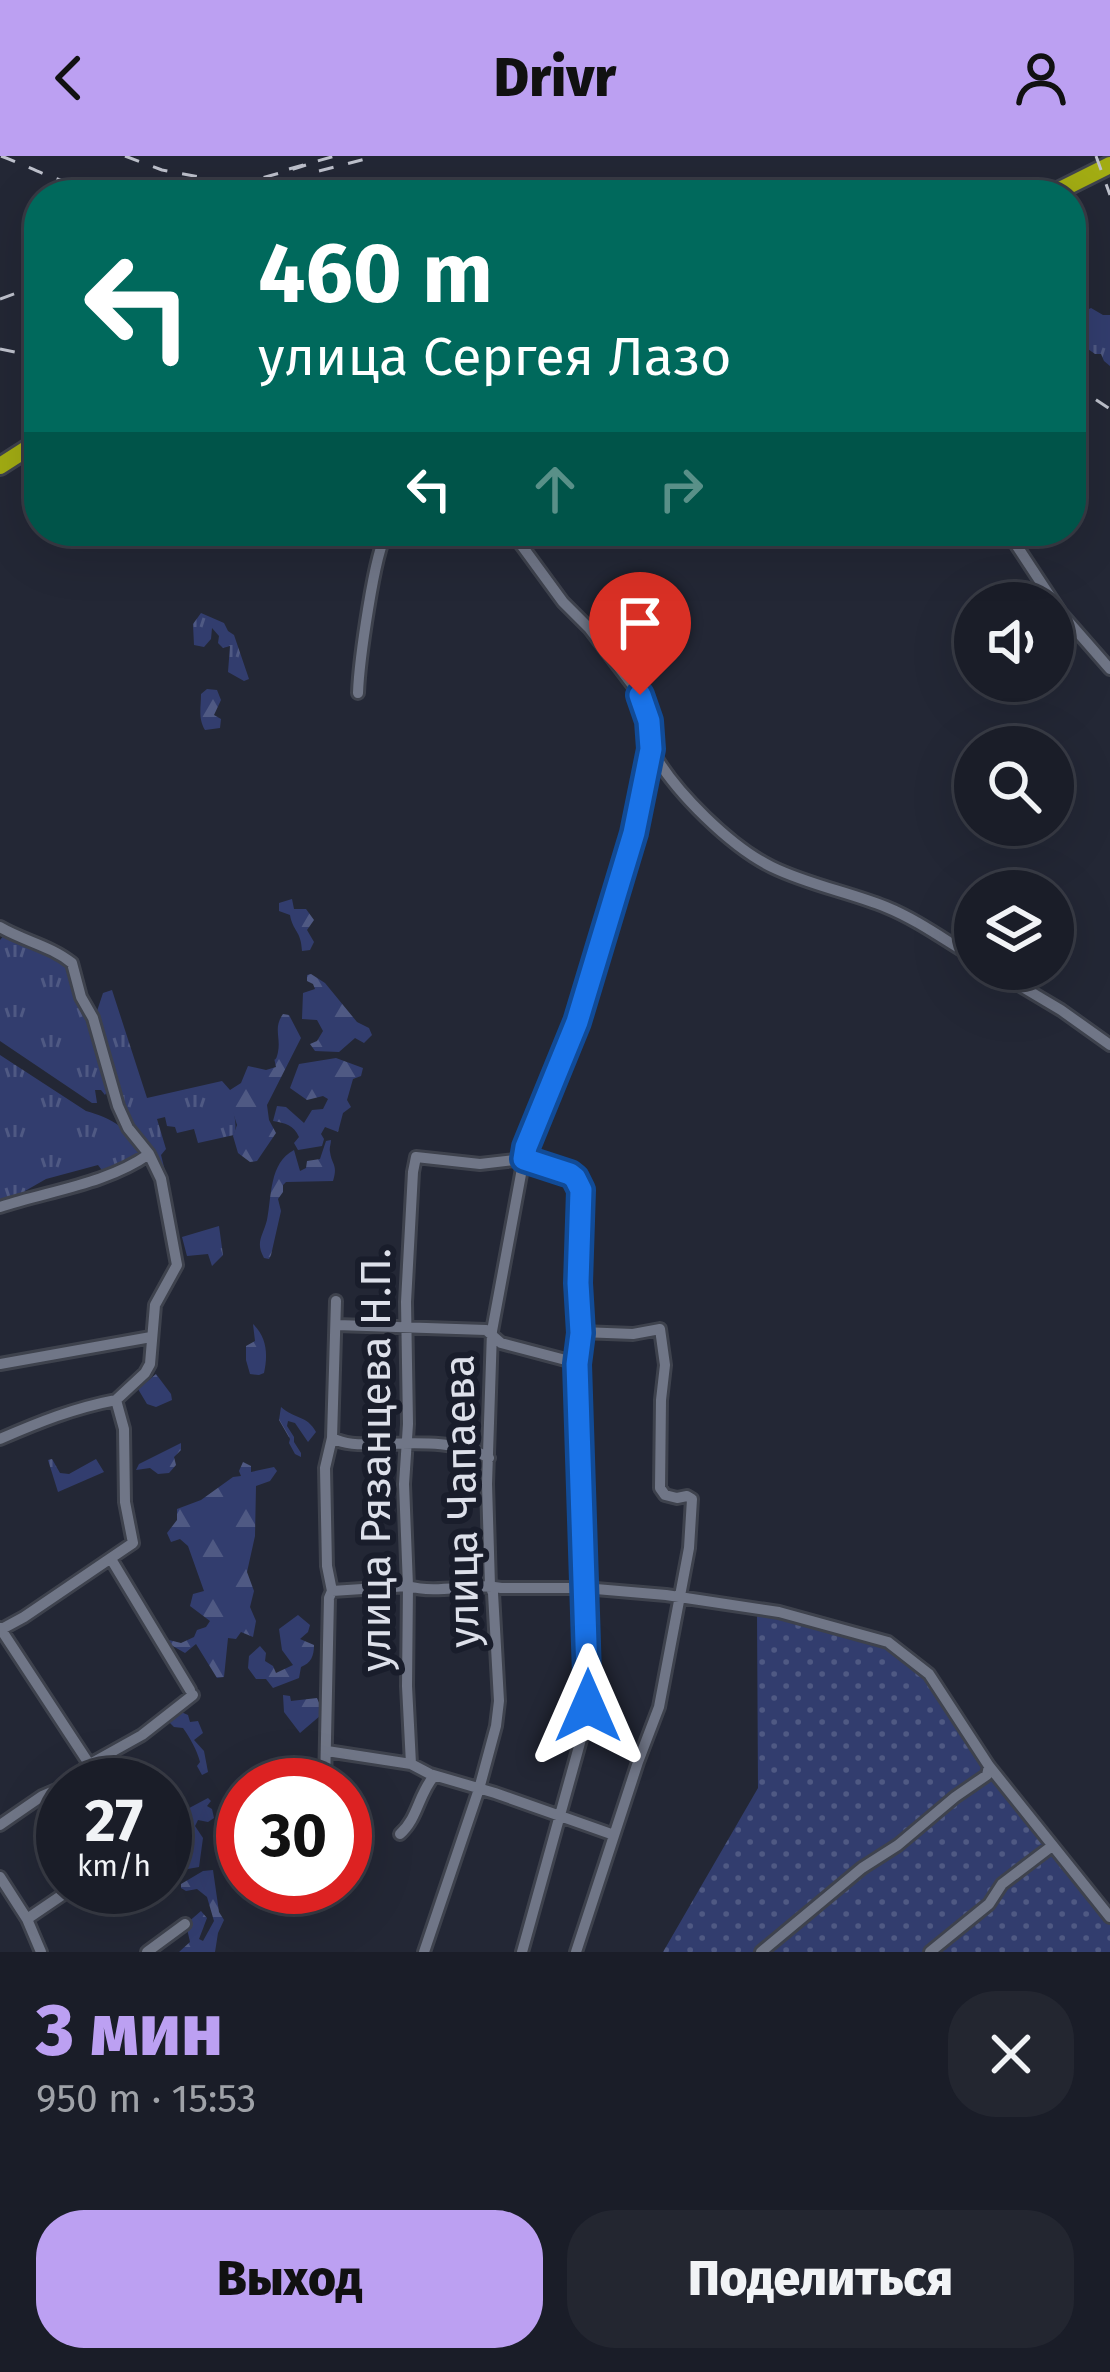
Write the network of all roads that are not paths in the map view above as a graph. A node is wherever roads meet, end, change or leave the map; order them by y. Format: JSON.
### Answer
{"nodes":[{"id":1,"x":1110,"y":165,"type":"edge"},
{"id":2,"x":1080,"y":180,"type":"edge"},
{"id":3,"x":380,"y":546,"type":"edge"},
{"id":4,"x":522,"y":546,"type":"edge"},
{"id":5,"x":1016,"y":546,"type":"edge"},
{"id":6,"x":1110,"y":669,"type":"edge"},
{"id":7,"x":358,"y":694,"type":"dead end"},
{"id":8,"x":651,"y":749,"type":"junction"},
{"id":9,"x":0,"y":927,"type":"edge"},
{"id":10,"x":954,"y":945,"type":"edge"},
{"id":11,"x":1027,"y":990,"type":"edge"},
{"id":12,"x":1110,"y":1045,"type":"edge"},
{"id":13,"x":149,"y":1154,"type":"junction"},
{"id":14,"x":524,"y":1159,"type":"junction"},
{"id":15,"x":0,"y":1207,"type":"edge"},
{"id":16,"x":336,"y":1301,"type":"dead end"},
{"id":17,"x":337,"y":1325,"type":"junction"},
{"id":18,"x":408,"y":1328,"type":"junction"},
{"id":19,"x":581,"y":1333,"type":"junction"},
{"id":20,"x":151,"y":1336,"type":"junction"},
{"id":21,"x":492,"y":1336,"type":"junction"},
{"id":22,"x":0,"y":1364,"type":"edge"},
{"id":23,"x":577,"y":1364,"type":"junction"},
{"id":24,"x":116,"y":1400,"type":"junction"},
{"id":25,"x":332,"y":1438,"type":"junction"},
{"id":26,"x":0,"y":1439,"type":"edge"},
{"id":27,"x":405,"y":1445,"type":"junction"},
{"id":28,"x":489,"y":1458,"type":"junction"},
{"id":29,"x":111,"y":1559,"type":"junction"},
{"id":30,"x":407,"y":1586,"type":"junction"},
{"id":31,"x":490,"y":1586,"type":"junction"},
{"id":32,"x":584,"y":1588,"type":"junction"},
{"id":33,"x":332,"y":1591,"type":"junction"},
{"id":34,"x":678,"y":1599,"type":"junction"},
{"id":35,"x":0,"y":1629,"type":"edge"},
{"id":36,"x":327,"y":1750,"type":"junction"},
{"id":37,"x":86,"y":1758,"type":"edge"},
{"id":38,"x":101,"y":1758,"type":"edge"},
{"id":39,"x":327,"y":1758,"type":"edge"},
{"id":40,"x":411,"y":1764,"type":"junction"},
{"id":41,"x":989,"y":1766,"type":"junction"},
{"id":42,"x":434,"y":1776,"type":"junction"},
{"id":43,"x":479,"y":1790,"type":"junction"},
{"id":44,"x":36,"y":1800,"type":"edge"},
{"id":45,"x":561,"y":1816,"type":"junction"},
{"id":46,"x":0,"y":1826,"type":"edge"},
{"id":47,"x":400,"y":1834,"type":"dead end"},
{"id":48,"x":614,"y":1835,"type":"junction"},
{"id":49,"x":1052,"y":1846,"type":"junction"},
{"id":50,"x":0,"y":1876,"type":"edge"},
{"id":51,"x":36,"y":1913,"type":"edge"},
{"id":52,"x":1110,"y":1917,"type":"edge"},
{"id":53,"x":27,"y":1919,"type":"junction"},
{"id":54,"x":184,"y":1924,"type":"dead end"},
{"id":55,"x":40,"y":1951,"type":"edge"},
{"id":56,"x":147,"y":1952,"type":"edge"},
{"id":57,"x":424,"y":1952,"type":"edge"},
{"id":58,"x":522,"y":1952,"type":"edge"},
{"id":59,"x":576,"y":1952,"type":"edge"},
{"id":60,"x":761,"y":1952,"type":"edge"},
{"id":61,"x":930,"y":1952,"type":"edge"}],
"edges":[{"from":1,"to":2,"type":"highway"},
{"from":3,"to":7,"type":"street"},
{"from":4,"to":8,"type":"street","name":"улица Чапаева"},
{"from":5,"to":6,"type":"street"},
{"from":8,"to":10,"type":"street"},
{"from":8,"to":14,"type":"street","name":"улица Чапаева"},
{"from":9,"to":13,"type":"street"},
{"from":11,"to":12,"type":"street"},
{"from":13,"to":15,"type":"street"},
{"from":13,"to":20,"type":"street"},
{"from":14,"to":18,"type":"street","name":"улица Рязанцева Н.П."},
{"from":14,"to":19,"type":"street"},
{"from":14,"to":21,"type":"street","name":"улица Чапаева"},
{"from":16,"to":17,"type":"street"},
{"from":17,"to":18,"type":"street"},
{"from":17,"to":25,"type":"street"},
{"from":18,"to":21,"type":"street"},
{"from":18,"to":27,"type":"street","name":"улица Рязанцева Н.П."},
{"from":19,"to":23,"type":"street"},
{"from":19,"to":34,"type":"street"},
{"from":20,"to":22,"type":"street"},
{"from":20,"to":24,"type":"street"},
{"from":21,"to":23,"type":"street"},
{"from":21,"to":28,"type":"street","name":"улица Чапаева"},
{"from":23,"to":32,"type":"street"},
{"from":24,"to":26,"type":"street"},
{"from":24,"to":29,"type":"street"},
{"from":25,"to":27,"type":"street"},
{"from":25,"to":33,"type":"street"},
{"from":27,"to":28,"type":"street"},
{"from":27,"to":30,"type":"street","name":"улица Рязанцева Н.П."},
{"from":28,"to":31,"type":"street","name":"улица Чапаева"},
{"from":29,"to":35,"type":"street"},
{"from":29,"to":38,"type":"street"},
{"from":30,"to":31,"type":"street"},
{"from":30,"to":33,"type":"street"},
{"from":30,"to":40,"type":"street","name":"улица Рязанцева Н.П."},
{"from":31,"to":32,"type":"street"},
{"from":31,"to":43,"type":"street","name":"улица Чапаева"},
{"from":32,"to":34,"type":"street"},
{"from":32,"to":45,"type":"street"},
{"from":33,"to":36,"type":"street"},
{"from":34,"to":41,"type":"street"},
{"from":34,"to":48,"type":"street"},
{"from":35,"to":37,"type":"street"},
{"from":36,"to":39,"type":"street"},
{"from":36,"to":40,"type":"street"},
{"from":40,"to":42,"type":"street"},
{"from":41,"to":49,"type":"street"},
{"from":41,"to":60,"type":"street"},
{"from":42,"to":43,"type":"street"},
{"from":42,"to":47,"type":"street"},
{"from":43,"to":45,"type":"street"},
{"from":43,"to":57,"type":"street","name":"улица Чапаева"},
{"from":44,"to":46,"type":"street"},
{"from":45,"to":48,"type":"street"},
{"from":45,"to":58,"type":"street"},
{"from":48,"to":59,"type":"street"},
{"from":49,"to":52,"type":"street"},
{"from":49,"to":61,"type":"street"},
{"from":50,"to":53,"type":"street"},
{"from":51,"to":53,"type":"street"},
{"from":53,"to":55,"type":"street"},
{"from":54,"to":56,"type":"street"}]}
